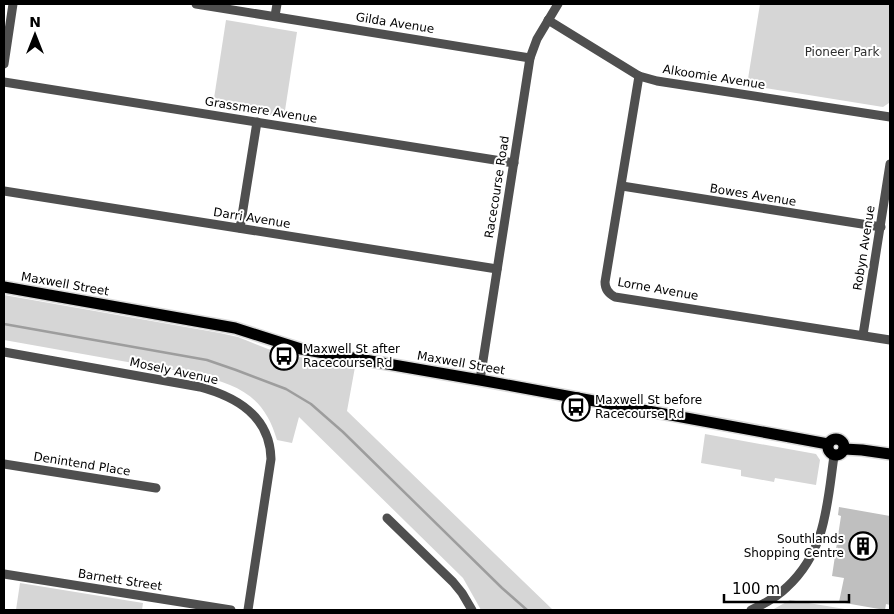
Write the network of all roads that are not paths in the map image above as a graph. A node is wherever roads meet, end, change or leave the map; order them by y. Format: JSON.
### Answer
{"nodes":[{"id":1,"x":13,"y":4,"type":"edge"},
{"id":2,"x":196,"y":4,"type":"edge"},
{"id":3,"x":277,"y":4,"type":"edge"},
{"id":4,"x":558,"y":4,"type":"edge"},
{"id":5,"x":275,"y":16,"type":"junction"},
{"id":6,"x":548,"y":20,"type":"junction"},
{"id":7,"x":530,"y":58,"type":"junction"},
{"id":8,"x":4,"y":64,"type":"edge"},
{"id":9,"x":639,"y":76,"type":"junction"},
{"id":10,"x":4,"y":82,"type":"edge"},
{"id":11,"x":890,"y":117,"type":"edge"},
{"id":12,"x":257,"y":122,"type":"junction"},
{"id":13,"x":514,"y":163,"type":"junction"},
{"id":14,"x":890,"y":164,"type":"edge"},
{"id":15,"x":622,"y":186,"type":"junction"},
{"id":16,"x":4,"y":191,"type":"edge"},
{"id":17,"x":240,"y":228,"type":"junction"},
{"id":18,"x":881,"y":228,"type":"junction"},
{"id":19,"x":497,"y":269,"type":"junction"},
{"id":20,"x":4,"y":287,"type":"edge"},
{"id":21,"x":863,"y":335,"type":"junction"},
{"id":22,"x":890,"y":340,"type":"edge"},
{"id":23,"x":4,"y":352,"type":"edge"},
{"id":24,"x":480,"y":380,"type":"junction"},
{"id":25,"x":839,"y":452,"type":"junction"},
{"id":26,"x":890,"y":454,"type":"edge"},
{"id":27,"x":4,"y":464,"type":"edge"},
{"id":28,"x":156,"y":488,"type":"dead end"},
{"id":29,"x":387,"y":518,"type":"dead end"},
{"id":30,"x":4,"y":574,"type":"edge"},
{"id":31,"x":231,"y":610,"type":"edge"},
{"id":32,"x":248,"y":610,"type":"edge"},
{"id":33,"x":472,"y":610,"type":"edge"},
{"id":34,"x":751,"y":610,"type":"edge"}],
"edges":[{"from":1,"to":8,"type":"street"},
{"from":2,"to":5,"type":"street","name":"Gilda Avenue"},
{"from":3,"to":5,"type":"street"},
{"from":4,"to":6,"type":"street","name":"Racecourse Road"},
{"from":5,"to":7,"type":"street","name":"Gilda Avenue"},
{"from":6,"to":7,"type":"street","name":"Racecourse Road"},
{"from":6,"to":9,"type":"street","name":"Alkoomie Avenue"},
{"from":7,"to":13,"type":"street","name":"Racecourse Road"},
{"from":9,"to":11,"type":"street","name":"Alkoomie Avenue"},
{"from":9,"to":15,"type":"street","name":"Lorne Avenue"},
{"from":10,"to":12,"type":"street","name":"Grassmere Avenue"},
{"from":12,"to":13,"type":"street","name":"Grassmere Avenue"},
{"from":12,"to":17,"type":"street"},
{"from":13,"to":19,"type":"street","name":"Racecourse Road"},
{"from":14,"to":18,"type":"street","name":"Robyn Avenue"},
{"from":15,"to":18,"type":"street","name":"Bowes Avenue"},
{"from":15,"to":21,"type":"street","name":"Lorne Avenue"},
{"from":16,"to":17,"type":"street","name":"Darri Avenue"},
{"from":17,"to":19,"type":"street","name":"Darri Avenue"},
{"from":18,"to":21,"type":"street","name":"Robyn Avenue"},
{"from":19,"to":24,"type":"street","name":"Racecourse Road"},
{"from":20,"to":24,"type":"main road","name":"Maxwell Street"},
{"from":21,"to":22,"type":"street","name":"Lorne Avenue"},
{"from":23,"to":32,"type":"street","name":"Mosely Avenue"},
{"from":24,"to":25,"type":"main road","name":"Maxwell Street"},
{"from":25,"to":26,"type":"main road"},
{"from":25,"to":34,"type":"street"},
{"from":27,"to":28,"type":"street","name":"Denintend Place"},
{"from":29,"to":33,"type":"street"},
{"from":30,"to":31,"type":"street","name":"Barnett Street"}]}
